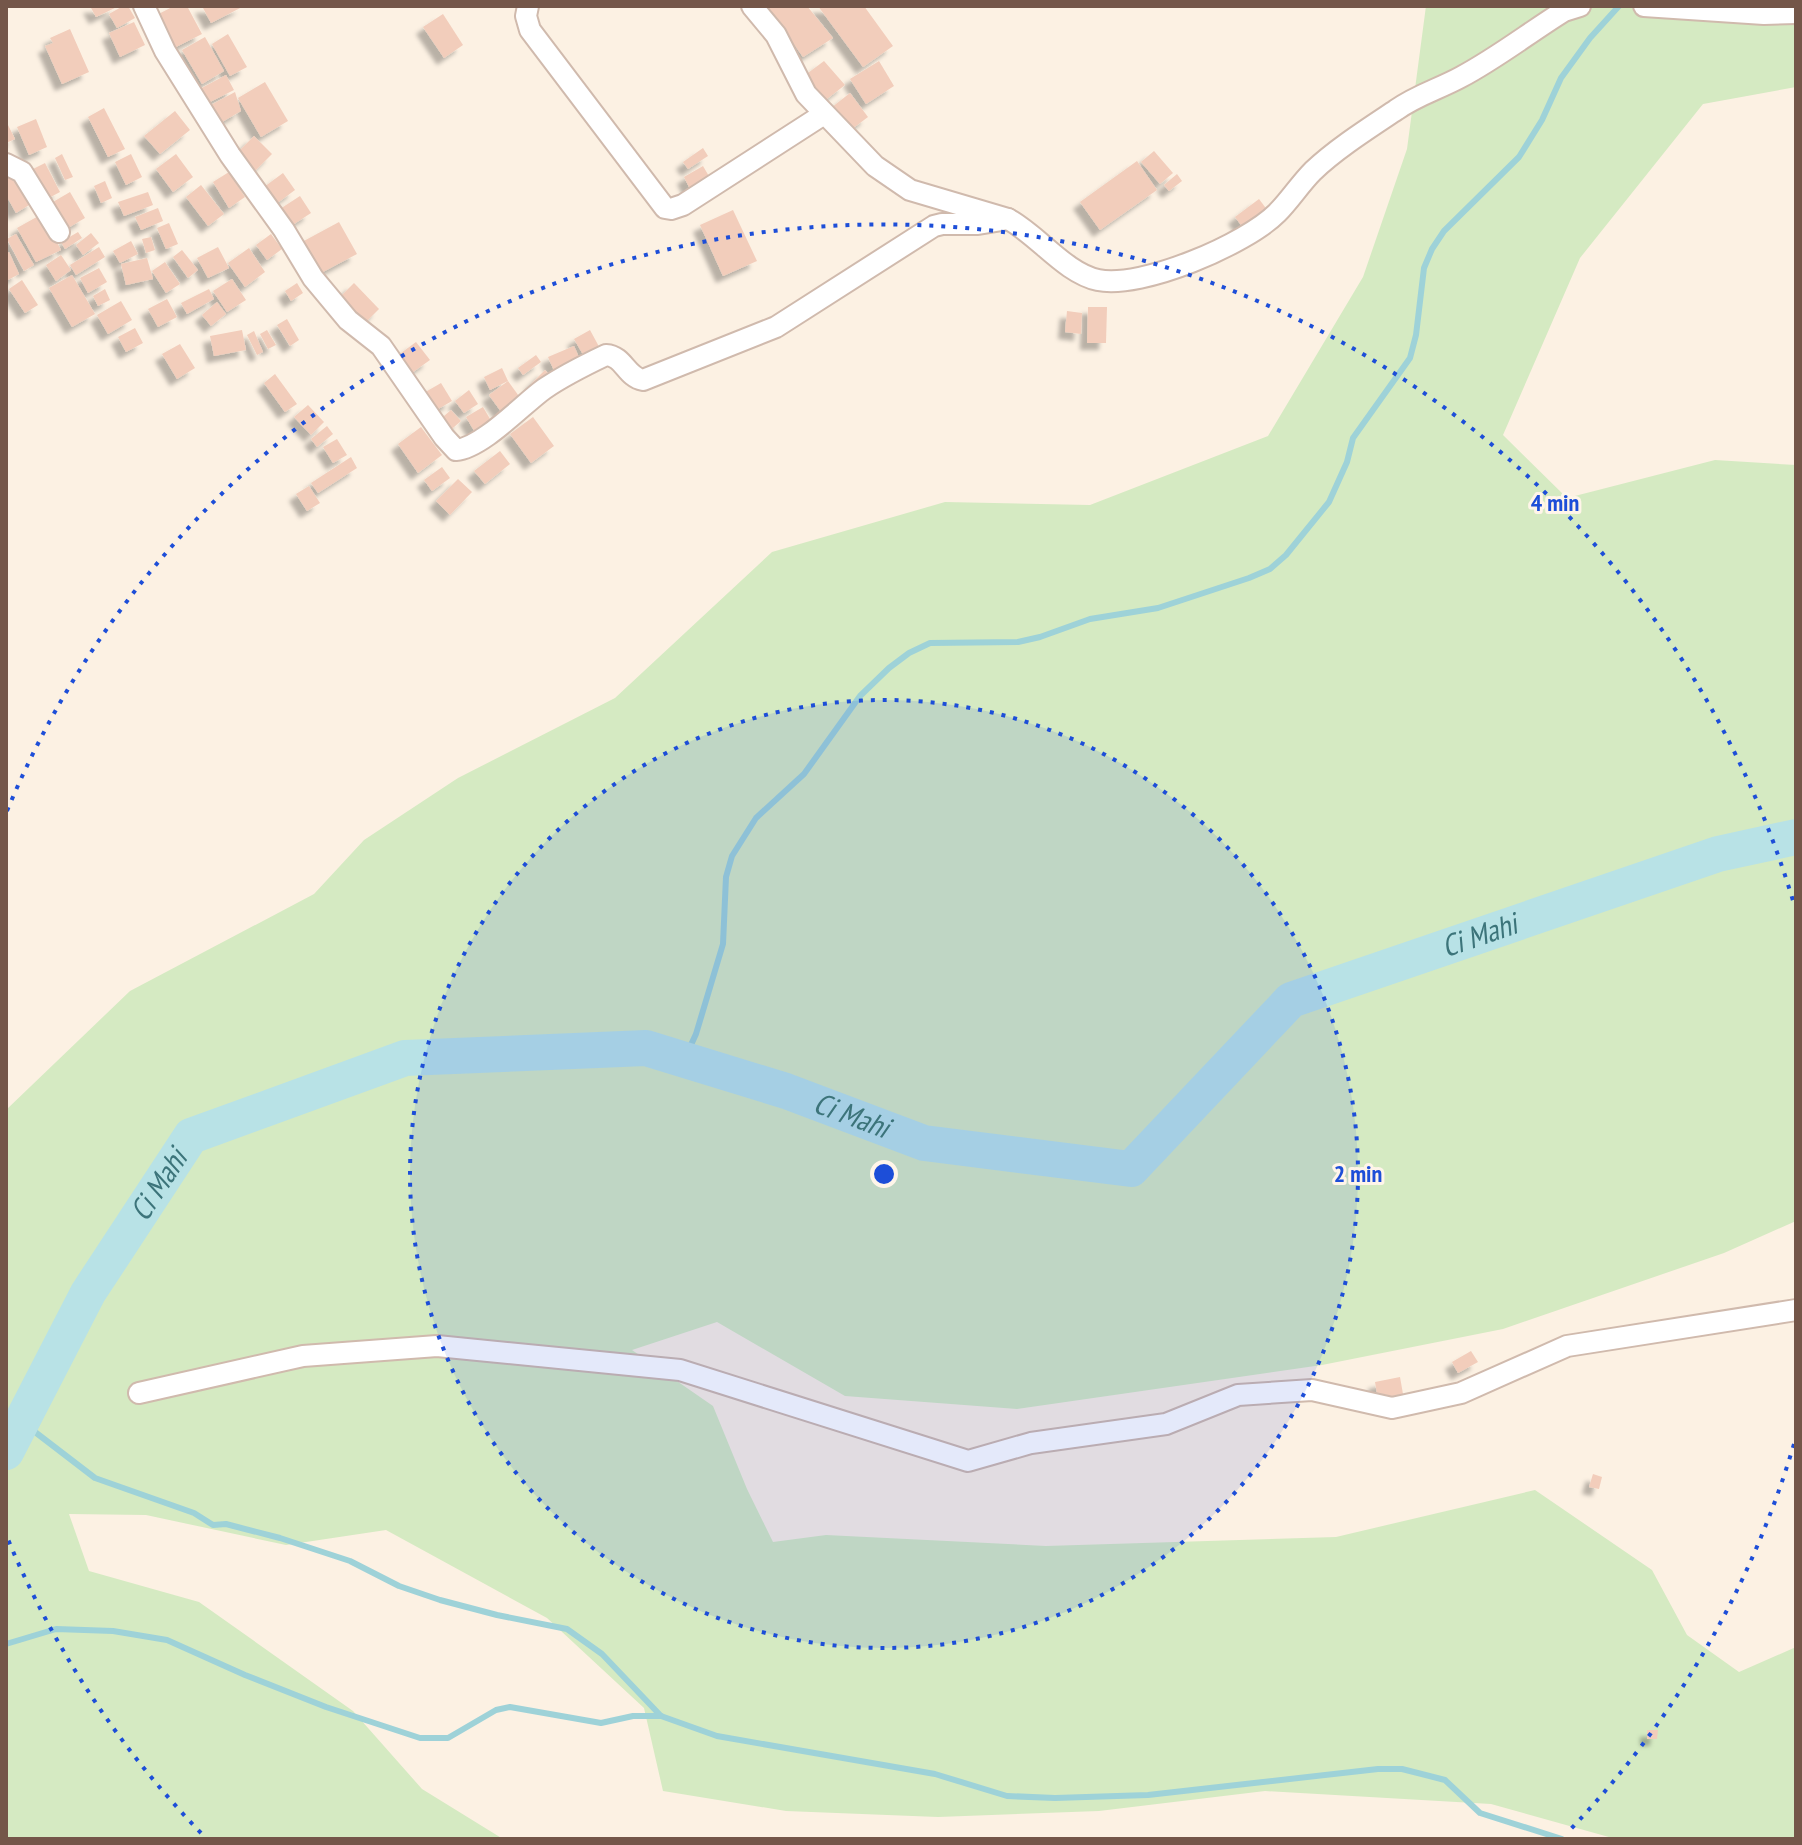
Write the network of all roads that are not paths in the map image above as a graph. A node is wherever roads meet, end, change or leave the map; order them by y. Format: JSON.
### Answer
{"nodes":[{"id":1,"x":144,"y":6,"type":"edge"},
{"id":2,"x":528,"y":6,"type":"edge"},
{"id":3,"x":752,"y":6,"type":"edge"},
{"id":4,"x":1580,"y":6,"type":"edge"},
{"id":5,"x":1644,"y":6,"type":"edge"},
{"id":6,"x":1796,"y":13,"type":"edge"},
{"id":7,"x":824,"y":114,"type":"junction"},
{"id":8,"x":6,"y":164,"type":"edge"},
{"id":9,"x":1008,"y":219,"type":"junction"},
{"id":10,"x":59,"y":232,"type":"dead end"},
{"id":11,"x":1796,"y":1310,"type":"edge"},
{"id":12,"x":139,"y":1393,"type":"dead end"}],
"edges":[{"from":1,"to":9,"type":"street"},
{"from":2,"to":7,"type":"street"},
{"from":3,"to":7,"type":"street"},
{"from":4,"to":9,"type":"street"},
{"from":5,"to":6,"type":"street"},
{"from":7,"to":9,"type":"street"},
{"from":8,"to":10,"type":"street"},
{"from":11,"to":12,"type":"street"}]}
